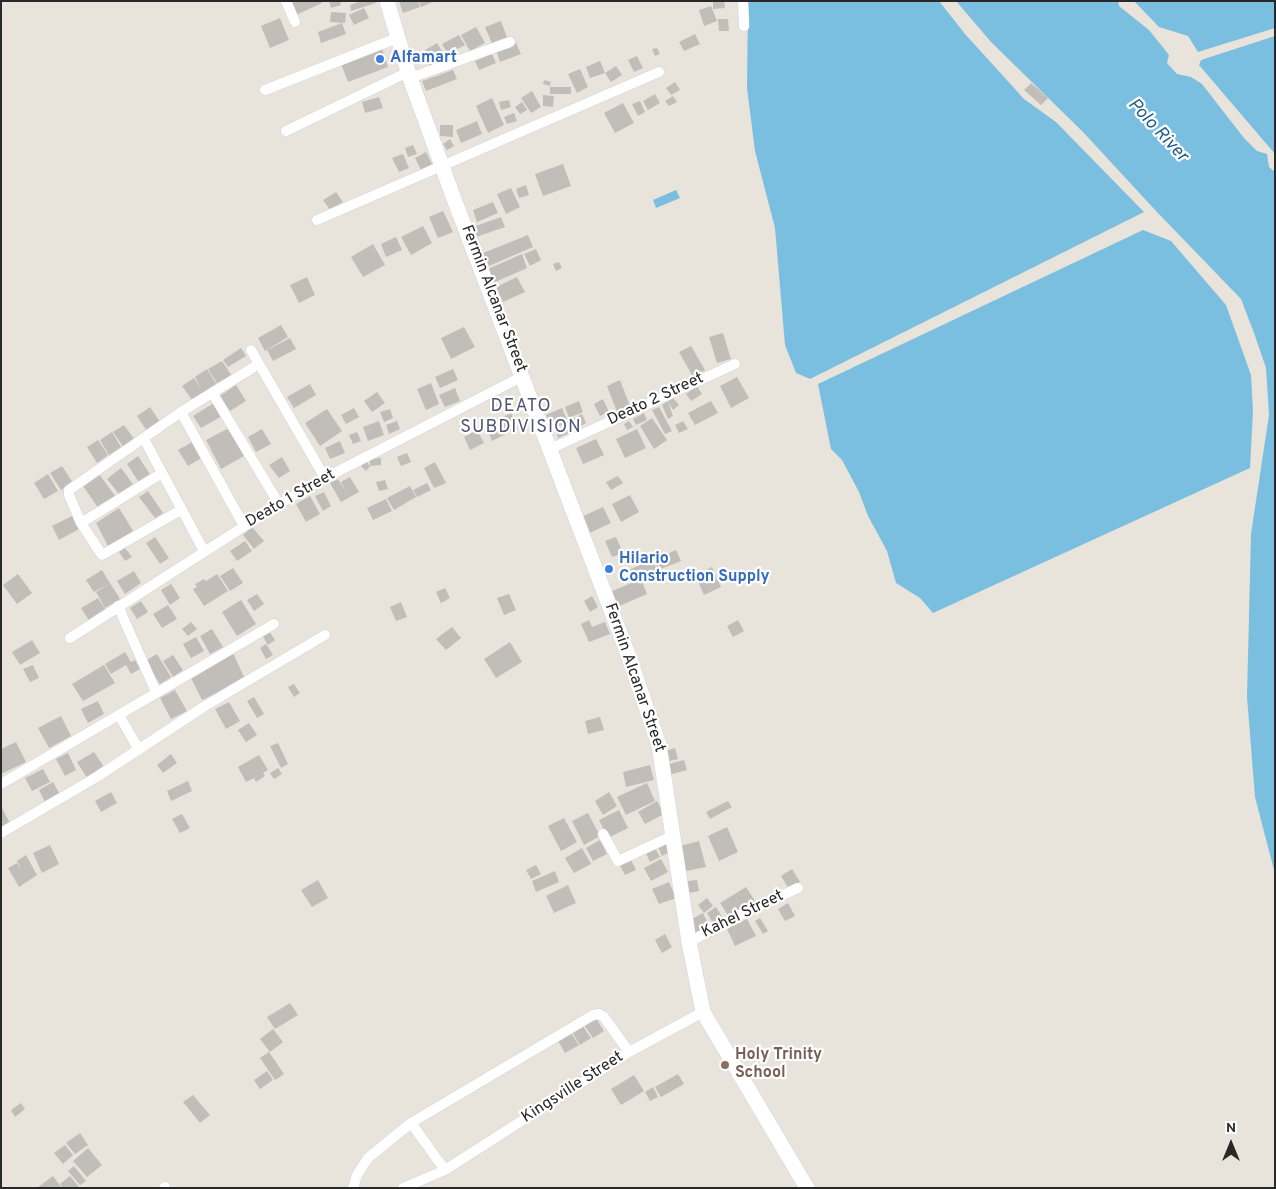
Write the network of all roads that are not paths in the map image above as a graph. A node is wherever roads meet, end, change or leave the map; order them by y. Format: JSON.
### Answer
{"nodes":[{"id":1,"x":286,"y":1,"type":"edge"},
{"id":2,"x":387,"y":1,"type":"edge"},
{"id":3,"x":743,"y":1,"type":"edge"},
{"id":4,"x":295,"y":22,"type":"dead end"},
{"id":5,"x":744,"y":26,"type":"dead end"},
{"id":6,"x":398,"y":38,"type":"junction"},
{"id":7,"x":510,"y":42,"type":"dead end"},
{"id":8,"x":659,"y":72,"type":"dead end"},
{"id":9,"x":409,"y":75,"type":"junction"},
{"id":10,"x":265,"y":90,"type":"dead end"},
{"id":11,"x":286,"y":131,"type":"dead end"},
{"id":12,"x":443,"y":165,"type":"junction"},
{"id":13,"x":316,"y":220,"type":"dead end"},
{"id":14,"x":251,"y":350,"type":"dead end"},
{"id":15,"x":259,"y":364,"type":"junction"},
{"id":16,"x":735,"y":364,"type":"dead end"},
{"id":17,"x":523,"y":376,"type":"junction"},
{"id":18,"x":212,"y":394,"type":"junction"},
{"id":19,"x":181,"y":412,"type":"junction"},
{"id":20,"x":144,"y":439,"type":"junction"},
{"id":21,"x":550,"y":448,"type":"junction"},
{"id":22,"x":162,"y":473,"type":"junction"},
{"id":23,"x":325,"y":478,"type":"junction"},
{"id":24,"x":279,"y":504,"type":"junction"},
{"id":25,"x":181,"y":510,"type":"junction"},
{"id":26,"x":81,"y":523,"type":"junction"},
{"id":27,"x":244,"y":526,"type":"junction"},
{"id":28,"x":204,"y":551,"type":"junction"},
{"id":29,"x":118,"y":606,"type":"junction"},
{"id":30,"x":274,"y":624,"type":"dead end"},
{"id":31,"x":325,"y":635,"type":"dead end"},
{"id":32,"x":70,"y":638,"type":"dead end"},
{"id":33,"x":156,"y":692,"type":"junction"},
{"id":34,"x":119,"y":715,"type":"junction"},
{"id":35,"x":139,"y":750,"type":"junction"},
{"id":36,"x":1,"y":784,"type":"edge"},
{"id":37,"x":1,"y":833,"type":"edge"},
{"id":38,"x":603,"y":834,"type":"dead end"},
{"id":39,"x":674,"y":835,"type":"junction"},
{"id":40,"x":798,"y":888,"type":"dead end"},
{"id":41,"x":689,"y":942,"type":"junction"},
{"id":42,"x":703,"y":1012,"type":"junction"},
{"id":43,"x":629,"y":1052,"type":"junction"},
{"id":44,"x":411,"y":1123,"type":"junction"},
{"id":45,"x":445,"y":1170,"type":"junction"},
{"id":46,"x":353,"y":1188,"type":"edge"},
{"id":47,"x":403,"y":1188,"type":"edge"},
{"id":48,"x":807,"y":1188,"type":"edge"}],
"edges":[{"from":1,"to":4,"type":"street"},
{"from":2,"to":6,"type":"main road","name":"Fermin Alcanar Street"},
{"from":3,"to":5,"type":"street"},
{"from":6,"to":9,"type":"main road","name":"Fermin Alcanar Street"},
{"from":6,"to":10,"type":"street"},
{"from":7,"to":9,"type":"street"},
{"from":8,"to":12,"type":"street"},
{"from":9,"to":11,"type":"street"},
{"from":9,"to":12,"type":"main road","name":"Fermin Alcanar Street"},
{"from":12,"to":13,"type":"street"},
{"from":12,"to":17,"type":"main road","name":"Fermin Alcanar Street"},
{"from":14,"to":15,"type":"street"},
{"from":15,"to":18,"type":"street"},
{"from":15,"to":23,"type":"street"},
{"from":16,"to":21,"type":"street","name":"Deato 2 Street"},
{"from":17,"to":21,"type":"main road","name":"Fermin Alcanar Street"},
{"from":17,"to":23,"type":"street","name":"Deato 1 Street"},
{"from":18,"to":19,"type":"street"},
{"from":18,"to":24,"type":"street"},
{"from":19,"to":20,"type":"street"},
{"from":19,"to":27,"type":"street"},
{"from":20,"to":22,"type":"street"},
{"from":20,"to":26,"type":"street"},
{"from":21,"to":39,"type":"main road","name":"Fermin Alcanar Street"},
{"from":22,"to":25,"type":"street"},
{"from":22,"to":26,"type":"street"},
{"from":23,"to":24,"type":"street","name":"Deato 1 Street"},
{"from":24,"to":27,"type":"street","name":"Deato 1 Street"},
{"from":25,"to":26,"type":"street"},
{"from":25,"to":28,"type":"street"},
{"from":27,"to":28,"type":"street","name":"Deato 1 Street"},
{"from":28,"to":29,"type":"street","name":"Deato 1 Street"},
{"from":29,"to":32,"type":"street","name":"Deato 1 Street"},
{"from":29,"to":33,"type":"street"},
{"from":30,"to":33,"type":"street"},
{"from":31,"to":35,"type":"street"},
{"from":33,"to":34,"type":"street"},
{"from":34,"to":35,"type":"street"},
{"from":34,"to":36,"type":"street"},
{"from":35,"to":37,"type":"street"},
{"from":38,"to":39,"type":"street"},
{"from":39,"to":41,"type":"main road","name":"Fermin Alcanar Street"},
{"from":40,"to":41,"type":"street","name":"Kahel Street"},
{"from":41,"to":42,"type":"main road","name":"Fermin Alcanar Street"},
{"from":42,"to":43,"type":"street","name":"Kingsville Street"},
{"from":42,"to":48,"type":"main road","name":"Fermin Alcanar Street"},
{"from":43,"to":44,"type":"street"},
{"from":43,"to":45,"type":"street","name":"Kingsville Street"},
{"from":44,"to":45,"type":"street"},
{"from":44,"to":46,"type":"street"},
{"from":45,"to":47,"type":"street","name":"Kingsville Street"}]}
